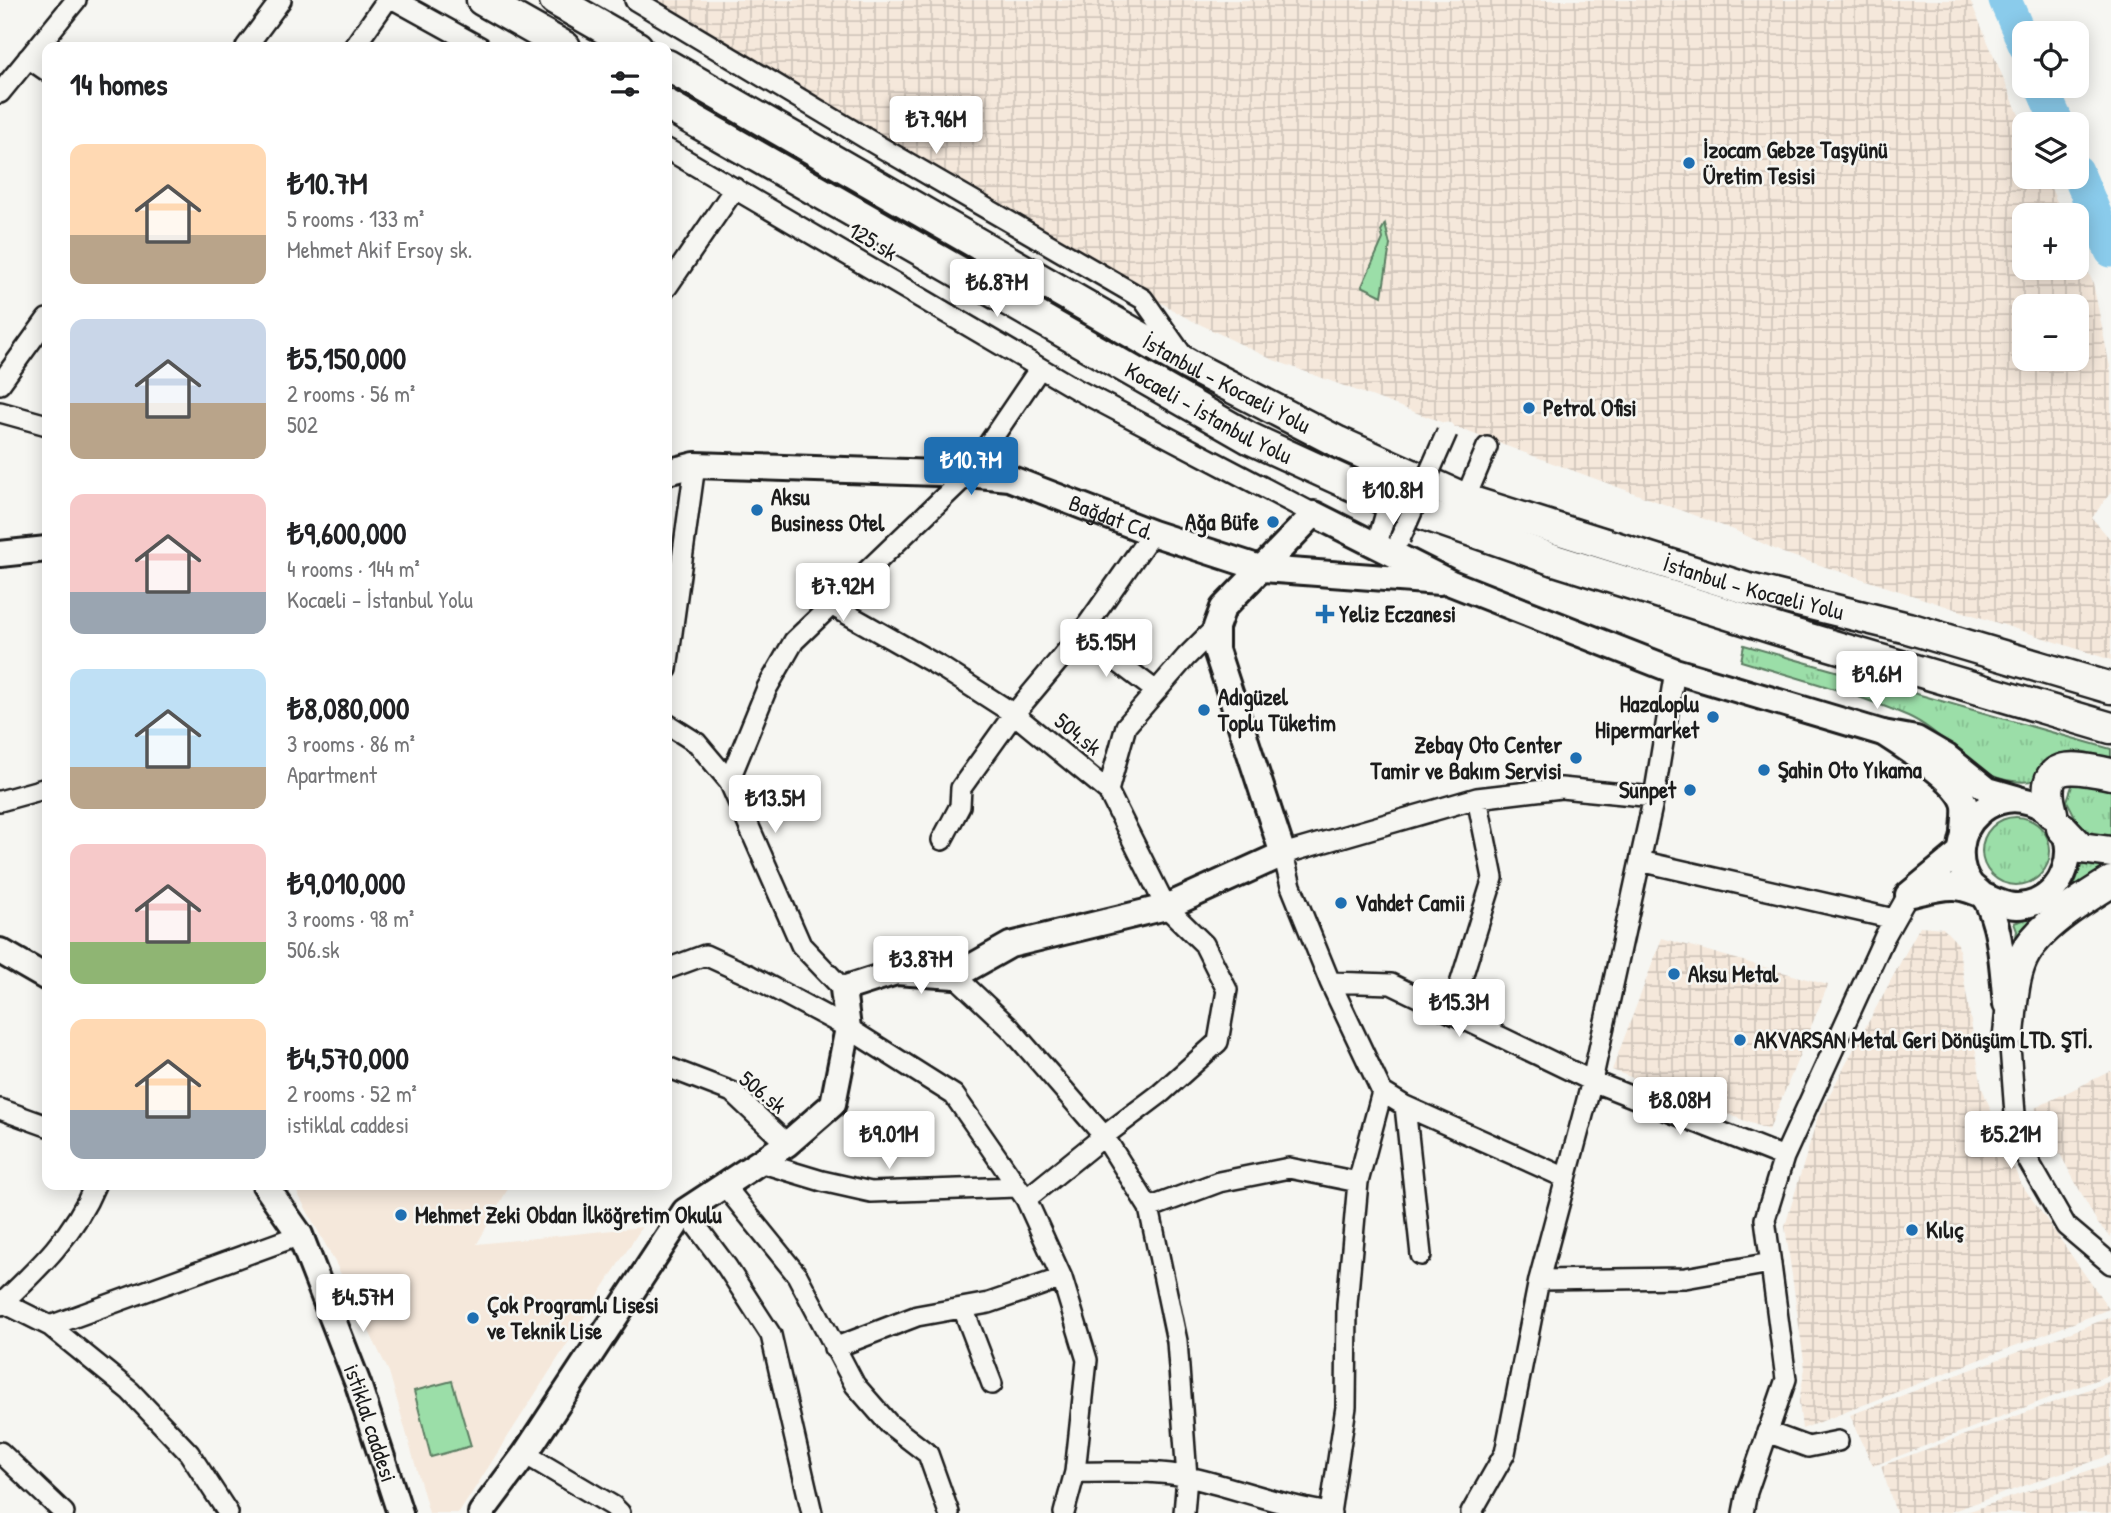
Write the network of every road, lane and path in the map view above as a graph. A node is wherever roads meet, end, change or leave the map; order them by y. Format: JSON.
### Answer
{"nodes":[{"id":1,"x":76,"y":0,"type":"edge"},
{"id":2,"x":281,"y":0,"type":"edge"},
{"id":3,"x":387,"y":0,"type":"edge"},
{"id":4,"x":395,"y":0,"type":"edge"},
{"id":5,"x":482,"y":0,"type":"edge"},
{"id":6,"x":555,"y":0,"type":"edge"},
{"id":7,"x":635,"y":0,"type":"edge"},
{"id":8,"x":250,"y":42,"type":"edge"},
{"id":9,"x":358,"y":42,"type":"edge"},
{"id":10,"x":471,"y":42,"type":"edge"},
{"id":11,"x":556,"y":42,"type":"edge"},
{"id":12,"x":628,"y":42,"type":"edge"},
{"id":13,"x":29,"y":58,"type":"junction"},
{"id":14,"x":42,"y":67,"type":"edge"},
{"id":15,"x":672,"y":68,"type":"edge"},
{"id":16,"x":0,"y":93,"type":"edge"},
{"id":17,"x":672,"y":108,"type":"edge"},
{"id":18,"x":672,"y":152,"type":"edge"},
{"id":19,"x":735,"y":188,"type":"junction"},
{"id":20,"x":672,"y":280,"type":"edge"},
{"id":21,"x":42,"y":325,"type":"edge"},
{"id":22,"x":1189,"y":365,"type":"junction"},
{"id":23,"x":1040,"y":368,"type":"junction"},
{"id":24,"x":0,"y":384,"type":"edge"},
{"id":25,"x":0,"y":412,"type":"edge"},
{"id":26,"x":42,"y":424,"type":"edge"},
{"id":27,"x":1447,"y":432,"type":"dead end"},
{"id":28,"x":1486,"y":447,"type":"dead end"},
{"id":29,"x":695,"y":466,"type":"junction"},
{"id":30,"x":672,"y":471,"type":"edge"},
{"id":31,"x":968,"y":474,"type":"junction"},
{"id":32,"x":1465,"y":499,"type":"junction"},
{"id":33,"x":1389,"y":502,"type":"junction"},
{"id":34,"x":1314,"y":513,"type":"junction"},
{"id":35,"x":1152,"y":533,"type":"junction"},
{"id":36,"x":1388,"y":542,"type":"junction"},
{"id":37,"x":42,"y":550,"type":"edge"},
{"id":38,"x":0,"y":554,"type":"edge"},
{"id":39,"x":1263,"y":569,"type":"junction"},
{"id":40,"x":1451,"y":583,"type":"junction"},
{"id":41,"x":833,"y":606,"type":"junction"},
{"id":42,"x":1216,"y":627,"type":"junction"},
{"id":43,"x":672,"y":633,"type":"edge"},
{"id":44,"x":1081,"y":635,"type":"junction"},
{"id":45,"x":1675,"y":671,"type":"junction"},
{"id":46,"x":2111,"y":688,"type":"edge"},
{"id":47,"x":1156,"y":691,"type":"junction"},
{"id":48,"x":1014,"y":714,"type":"junction"},
{"id":49,"x":672,"y":727,"type":"edge"},
{"id":50,"x":2111,"y":728,"type":"edge"},
{"id":51,"x":1883,"y":733,"type":"junction"},
{"id":52,"x":2111,"y":774,"type":"edge"},
{"id":53,"x":729,"y":781,"type":"junction"},
{"id":54,"x":42,"y":789,"type":"edge"},
{"id":55,"x":1108,"y":791,"type":"junction"},
{"id":56,"x":1654,"y":797,"type":"junction"},
{"id":57,"x":1477,"y":798,"type":"junction"},
{"id":58,"x":2020,"y":799,"type":"junction"},
{"id":59,"x":0,"y":802,"type":"edge"},
{"id":60,"x":2057,"y":821,"type":"junction"},
{"id":61,"x":942,"y":840,"type":"dead end"},
{"id":62,"x":1962,"y":843,"type":"junction"},
{"id":63,"x":2111,"y":852,"type":"edge"},
{"id":64,"x":1283,"y":853,"type":"junction"},
{"id":65,"x":1640,"y":861,"type":"junction"},
{"id":66,"x":2111,"y":882,"type":"edge"},
{"id":67,"x":1908,"y":895,"type":"junction"},
{"id":68,"x":1984,"y":897,"type":"junction"},
{"id":69,"x":1166,"y":907,"type":"junction"},
{"id":70,"x":1894,"y":919,"type":"junction"},
{"id":71,"x":0,"y":951,"type":"edge"},
{"id":72,"x":672,"y":967,"type":"edge"},
{"id":73,"x":42,"y":975,"type":"edge"},
{"id":74,"x":955,"y":976,"type":"junction"},
{"id":75,"x":1330,"y":982,"type":"junction"},
{"id":76,"x":843,"y":989,"type":"junction"},
{"id":77,"x":1451,"y":1013,"type":"junction"},
{"id":78,"x":848,"y":1028,"type":"junction"},
{"id":79,"x":2009,"y":1033,"type":"junction"},
{"id":80,"x":672,"y":1069,"type":"edge"},
{"id":81,"x":1592,"y":1081,"type":"junction"},
{"id":82,"x":1382,"y":1092,"type":"junction"},
{"id":83,"x":1405,"y":1106,"type":"junction"},
{"id":84,"x":0,"y":1109,"type":"edge"},
{"id":85,"x":42,"y":1124,"type":"edge"},
{"id":86,"x":1104,"y":1136,"type":"junction"},
{"id":87,"x":787,"y":1144,"type":"junction"},
{"id":88,"x":1784,"y":1157,"type":"junction"},
{"id":89,"x":759,"y":1162,"type":"junction"},
{"id":90,"x":1566,"y":1178,"type":"junction"},
{"id":91,"x":1358,"y":1182,"type":"junction"},
{"id":92,"x":724,"y":1185,"type":"junction"},
{"id":93,"x":93,"y":1190,"type":"edge"},
{"id":94,"x":268,"y":1190,"type":"edge"},
{"id":95,"x":1022,"y":1193,"type":"junction"},
{"id":96,"x":1149,"y":1208,"type":"junction"},
{"id":97,"x":685,"y":1211,"type":"junction"},
{"id":98,"x":300,"y":1235,"type":"junction"},
{"id":99,"x":1421,"y":1255,"type":"dead end"},
{"id":100,"x":1771,"y":1263,"type":"junction"},
{"id":101,"x":2111,"y":1264,"type":"edge"},
{"id":102,"x":1062,"y":1278,"type":"junction"},
{"id":103,"x":1539,"y":1280,"type":"junction"},
{"id":104,"x":1,"y":1303,"type":"edge"},
{"id":105,"x":963,"y":1308,"type":"junction"},
{"id":106,"x":50,"y":1326,"type":"junction"},
{"id":107,"x":834,"y":1348,"type":"junction"},
{"id":108,"x":992,"y":1384,"type":"dead end"},
{"id":109,"x":1768,"y":1432,"type":"junction"},
{"id":110,"x":1838,"y":1441,"type":"dead end"},
{"id":111,"x":0,"y":1452,"type":"edge"},
{"id":112,"x":525,"y":1454,"type":"junction"},
{"id":113,"x":1075,"y":1472,"type":"junction"},
{"id":114,"x":1186,"y":1477,"type":"junction"},
{"id":115,"x":64,"y":1513,"type":"edge"},
{"id":116,"x":228,"y":1513,"type":"edge"},
{"id":117,"x":400,"y":1513,"type":"edge"},
{"id":118,"x":481,"y":1513,"type":"edge"},
{"id":119,"x":620,"y":1513,"type":"edge"},
{"id":120,"x":812,"y":1513,"type":"edge"},
{"id":121,"x":949,"y":1513,"type":"edge"},
{"id":122,"x":1064,"y":1513,"type":"edge"},
{"id":123,"x":1184,"y":1513,"type":"edge"},
{"id":124,"x":1330,"y":1513,"type":"edge"},
{"id":125,"x":1471,"y":1513,"type":"edge"},
{"id":126,"x":1742,"y":1513,"type":"edge"}],
"edges":[{"from":1,"to":13,"type":"street"},
{"from":2,"to":8,"type":"street"},
{"from":3,"to":9,"type":"street"},
{"from":4,"to":10,"type":"street"},
{"from":5,"to":11,"type":"highway"},
{"from":6,"to":12,"type":"highway"},
{"from":7,"to":22,"type":"street"},
{"from":13,"to":14,"type":"street"},
{"from":13,"to":16,"type":"street"},
{"from":15,"to":22,"type":"highway","name":"İstanbul - Kocaeli Yolu"},
{"from":17,"to":33,"type":"highway","name":"Kocaeli - İstanbul Yolu"},
{"from":18,"to":19,"type":"street","name":"125.sk"},
{"from":19,"to":20,"type":"street"},
{"from":19,"to":23,"type":"street","name":"125.sk"},
{"from":21,"to":24,"type":"street"},
{"from":22,"to":32,"type":"highway","name":"İstanbul - Kocaeli Yolu"},
{"from":23,"to":31,"type":"street"},
{"from":23,"to":34,"type":"street","name":"125.sk"},
{"from":25,"to":26,"type":"street"},
{"from":27,"to":36,"type":"street","bridge":true},
{"from":28,"to":32,"type":"street"},
{"from":29,"to":30,"type":"main road","name":"Bağdat Cd."},
{"from":29,"to":31,"type":"main road","name":"Bağdat Cd."},
{"from":29,"to":43,"type":"street"},
{"from":31,"to":35,"type":"main road","name":"Bağdat Cd."},
{"from":31,"to":41,"type":"street"},
{"from":32,"to":46,"type":"highway","name":"İstanbul - Kocaeli Yolu"},
{"from":33,"to":36,"type":"street"},
{"from":33,"to":50,"type":"highway","name":"Kocaeli - İstanbul Yolu"},
{"from":34,"to":36,"type":"main road"},
{"from":34,"to":39,"type":"main road"},
{"from":35,"to":39,"type":"main road","name":"Bağdat Cd."},
{"from":35,"to":44,"type":"street"},
{"from":36,"to":40,"type":"main road"},
{"from":37,"to":38,"type":"main road"},
{"from":39,"to":40,"type":"main road","name":"Bağdat Cd."},
{"from":39,"to":42,"type":"main road"},
{"from":40,"to":45,"type":"main road"},
{"from":41,"to":48,"type":"street","name":"504.sk"},
{"from":41,"to":53,"type":"street"},
{"from":42,"to":47,"type":"street"},
{"from":42,"to":64,"type":"main road"},
{"from":44,"to":47,"type":"street"},
{"from":44,"to":48,"type":"street"},
{"from":45,"to":51,"type":"main road"},
{"from":45,"to":56,"type":"street"},
{"from":47,"to":55,"type":"street"},
{"from":48,"to":55,"type":"street","name":"504.sk"},
{"from":48,"to":61,"type":"street"},
{"from":49,"to":53,"type":"street"},
{"from":51,"to":58,"type":"main road"},
{"from":51,"to":62,"type":"main road"},
{"from":52,"to":60,"type":"highway"},
{"from":53,"to":76,"type":"street"},
{"from":54,"to":59,"type":"street"},
{"from":55,"to":69,"type":"street","name":"504.sk"},
{"from":56,"to":57,"type":"street"},
{"from":56,"to":65,"type":"street"},
{"from":57,"to":64,"type":"street"},
{"from":57,"to":77,"type":"street"},
{"from":58,"to":60,"type":"main road"},
{"from":58,"to":62,"type":"main road"},
{"from":60,"to":63,"type":"highway"},
{"from":60,"to":68,"type":"main road"},
{"from":62,"to":67,"type":"main road"},
{"from":62,"to":68,"type":"main road"},
{"from":64,"to":69,"type":"main road"},
{"from":64,"to":75,"type":"street"},
{"from":65,"to":70,"type":"street"},
{"from":65,"to":81,"type":"street"},
{"from":66,"to":79,"type":"highway"},
{"from":67,"to":68,"type":"main road"},
{"from":67,"to":70,"type":"street"},
{"from":68,"to":79,"type":"main road"},
{"from":69,"to":74,"type":"main road"},
{"from":69,"to":86,"type":"street","name":"504.sk"},
{"from":70,"to":88,"type":"street"},
{"from":71,"to":73,"type":"main road"},
{"from":72,"to":78,"type":"street"},
{"from":74,"to":76,"type":"main road"},
{"from":74,"to":86,"type":"street"},
{"from":75,"to":77,"type":"street"},
{"from":75,"to":82,"type":"street"},
{"from":76,"to":78,"type":"main road"},
{"from":77,"to":81,"type":"street"},
{"from":78,"to":87,"type":"main road"},
{"from":78,"to":95,"type":"street"},
{"from":79,"to":101,"type":"street"},
{"from":80,"to":87,"type":"street","name":"506.sk"},
{"from":81,"to":88,"type":"street"},
{"from":81,"to":90,"type":"street"},
{"from":82,"to":83,"type":"street"},
{"from":82,"to":91,"type":"street"},
{"from":83,"to":90,"type":"street"},
{"from":83,"to":99,"type":"street"},
{"from":84,"to":85,"type":"street"},
{"from":86,"to":95,"type":"street","name":"504.sk"},
{"from":86,"to":96,"type":"street"},
{"from":87,"to":89,"type":"main road"},
{"from":88,"to":100,"type":"street"},
{"from":89,"to":92,"type":"main road"},
{"from":89,"to":95,"type":"street"},
{"from":90,"to":103,"type":"street"},
{"from":91,"to":96,"type":"street"},
{"from":91,"to":124,"type":"street"},
{"from":92,"to":97,"type":"main road"},
{"from":92,"to":107,"type":"street"},
{"from":93,"to":104,"type":"street"},
{"from":94,"to":98,"type":"main road","name":"istiklal caddesi"},
{"from":95,"to":102,"type":"street"},
{"from":96,"to":114,"type":"street"},
{"from":97,"to":112,"type":"main road"},
{"from":97,"to":120,"type":"street"},
{"from":98,"to":106,"type":"street"},
{"from":98,"to":117,"type":"main road","name":"istiklal caddesi"},
{"from":100,"to":103,"type":"street"},
{"from":100,"to":109,"type":"street"},
{"from":102,"to":105,"type":"street"},
{"from":102,"to":113,"type":"street"},
{"from":103,"to":125,"type":"street"},
{"from":104,"to":106,"type":"street"},
{"from":105,"to":107,"type":"street"},
{"from":105,"to":108,"type":"street"},
{"from":106,"to":116,"type":"street"},
{"from":107,"to":121,"type":"street"},
{"from":109,"to":110,"type":"street"},
{"from":109,"to":126,"type":"street"},
{"from":111,"to":115,"type":"street"},
{"from":112,"to":118,"type":"main road"},
{"from":112,"to":119,"type":"street"},
{"from":113,"to":114,"type":"street"},
{"from":113,"to":122,"type":"street"},
{"from":114,"to":123,"type":"street"},
{"from":114,"to":124,"type":"street"}]}
